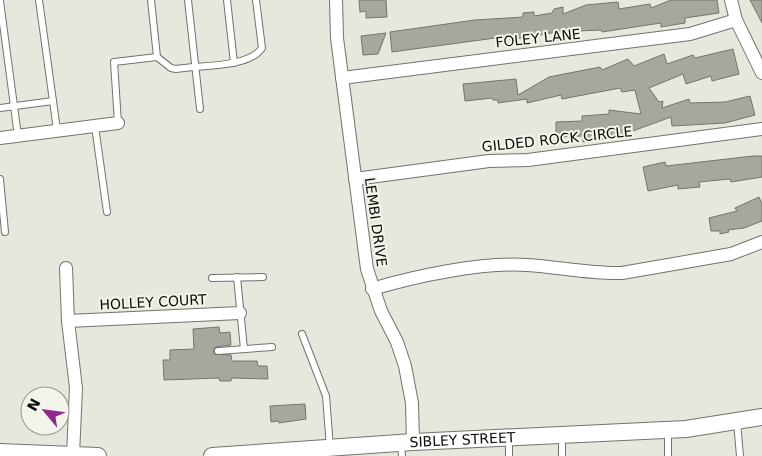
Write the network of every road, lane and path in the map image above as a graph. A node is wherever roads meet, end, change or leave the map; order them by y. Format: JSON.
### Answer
{"nodes":[{"id":1,"x":39,"y":0,"type":"edge"},
{"id":2,"x":151,"y":0,"type":"edge"},
{"id":3,"x":188,"y":0,"type":"edge"},
{"id":4,"x":227,"y":0,"type":"edge"},
{"id":5,"x":256,"y":0,"type":"edge"},
{"id":6,"x":336,"y":0,"type":"edge"},
{"id":7,"x":731,"y":0,"type":"edge"},
{"id":8,"x":0,"y":1,"type":"edge"},
{"id":9,"x":736,"y":20,"type":"junction"},
{"id":10,"x":158,"y":57,"type":"junction"},
{"id":11,"x":234,"y":63,"type":"junction"},
{"id":12,"x":195,"y":66,"type":"junction"},
{"id":13,"x":762,"y":73,"type":"edge"},
{"id":14,"x":342,"y":78,"type":"junction"},
{"id":15,"x":53,"y":101,"type":"junction"},
{"id":16,"x":14,"y":106,"type":"junction"},
{"id":17,"x":0,"y":108,"type":"edge"},
{"id":18,"x":200,"y":109,"type":"dead end"},
{"id":19,"x":118,"y":123,"type":"joint"},
{"id":20,"x":95,"y":126,"type":"junction"},
{"id":21,"x":762,"y":129,"type":"edge"},
{"id":22,"x":57,"y":130,"type":"junction"},
{"id":23,"x":18,"y":136,"type":"junction"},
{"id":24,"x":0,"y":138,"type":"edge"},
{"id":25,"x":0,"y":179,"type":"edge"},
{"id":26,"x":355,"y":179,"type":"junction"},
{"id":27,"x":107,"y":212,"type":"dead end"},
{"id":28,"x":5,"y":232,"type":"dead end"},
{"id":29,"x":762,"y":242,"type":"edge"},
{"id":30,"x":66,"y":268,"type":"dead end"},
{"id":31,"x":263,"y":276,"type":"dead end"},
{"id":32,"x":237,"y":277,"type":"junction"},
{"id":33,"x":212,"y":278,"type":"dead end"},
{"id":34,"x":372,"y":289,"type":"junction"},
{"id":35,"x":240,"y":313,"type":"junction"},
{"id":36,"x":68,"y":322,"type":"junction"},
{"id":37,"x":302,"y":334,"type":"dead end"},
{"id":38,"x":272,"y":347,"type":"dead end"},
{"id":39,"x":244,"y":350,"type":"junction"},
{"id":40,"x":218,"y":351,"type":"dead end"},
{"id":41,"x":762,"y":417,"type":"edge"},
{"id":42,"x":737,"y":421,"type":"junction"},
{"id":43,"x":668,"y":430,"type":"junction"},
{"id":44,"x":562,"y":435,"type":"junction"},
{"id":45,"x":509,"y":437,"type":"junction"},
{"id":46,"x":405,"y":447,"type":"edge"},
{"id":47,"x":330,"y":449,"type":"junction"},
{"id":48,"x":0,"y":452,"type":"edge"},
{"id":49,"x":73,"y":455,"type":"edge"},
{"id":50,"x":98,"y":456,"type":"edge"},
{"id":51,"x":212,"y":456,"type":"edge"},
{"id":52,"x":509,"y":456,"type":"edge"},
{"id":53,"x":562,"y":456,"type":"edge"},
{"id":54,"x":668,"y":456,"type":"edge"},
{"id":55,"x":740,"y":456,"type":"edge"}],
"edges":[{"from":1,"to":15,"type":"lane"},
{"from":2,"to":10,"type":"lane"},
{"from":3,"to":12,"type":"lane"},
{"from":4,"to":11,"type":"lane"},
{"from":5,"to":11,"type":"lane"},
{"from":6,"to":14,"type":"street","name":"LEMBI DRIVE"},
{"from":7,"to":9,"type":"street"},
{"from":8,"to":16,"type":"lane"},
{"from":9,"to":13,"type":"street"},
{"from":9,"to":14,"type":"street","name":"FOLEY LANE"},
{"from":10,"to":12,"type":"lane"},
{"from":10,"to":19,"type":"lane"},
{"from":11,"to":12,"type":"lane"},
{"from":12,"to":18,"type":"lane"},
{"from":14,"to":26,"type":"street","name":"LEMBI DRIVE"},
{"from":15,"to":16,"type":"lane"},
{"from":15,"to":22,"type":"lane"},
{"from":16,"to":17,"type":"lane"},
{"from":16,"to":23,"type":"lane"},
{"from":19,"to":20,"type":"street"},
{"from":20,"to":22,"type":"street"},
{"from":20,"to":27,"type":"lane"},
{"from":21,"to":26,"type":"street","name":"GILDED ROCK CIRCLE"},
{"from":22,"to":23,"type":"street"},
{"from":23,"to":24,"type":"street"},
{"from":25,"to":28,"type":"lane"},
{"from":26,"to":34,"type":"street","name":"LEMBI DRIVE"},
{"from":29,"to":34,"type":"street"},
{"from":30,"to":36,"type":"street"},
{"from":31,"to":32,"type":"lane"},
{"from":32,"to":33,"type":"lane"},
{"from":32,"to":35,"type":"lane"},
{"from":34,"to":46,"type":"street","name":"LEMBI DRIVE"},
{"from":35,"to":36,"type":"street","name":"HOLLEY COURT"},
{"from":35,"to":39,"type":"lane"},
{"from":36,"to":49,"type":"street"},
{"from":37,"to":47,"type":"lane"},
{"from":38,"to":39,"type":"lane"},
{"from":39,"to":40,"type":"lane"},
{"from":41,"to":42,"type":"street","name":"SIBLEY STREET"},
{"from":42,"to":43,"type":"street","name":"SIBLEY STREET"},
{"from":42,"to":55,"type":"lane"},
{"from":43,"to":44,"type":"street","name":"SIBLEY STREET"},
{"from":43,"to":54,"type":"lane"},
{"from":44,"to":45,"type":"street","name":"SIBLEY STREET"},
{"from":44,"to":53,"type":"lane"},
{"from":45,"to":46,"type":"street","name":"SIBLEY STREET"},
{"from":45,"to":52,"type":"lane"},
{"from":46,"to":47,"type":"street","name":"SIBLEY STREET"},
{"from":47,"to":51,"type":"street","name":"SIBLEY STREET"},
{"from":48,"to":49,"type":"street"},
{"from":49,"to":50,"type":"street"}]}
